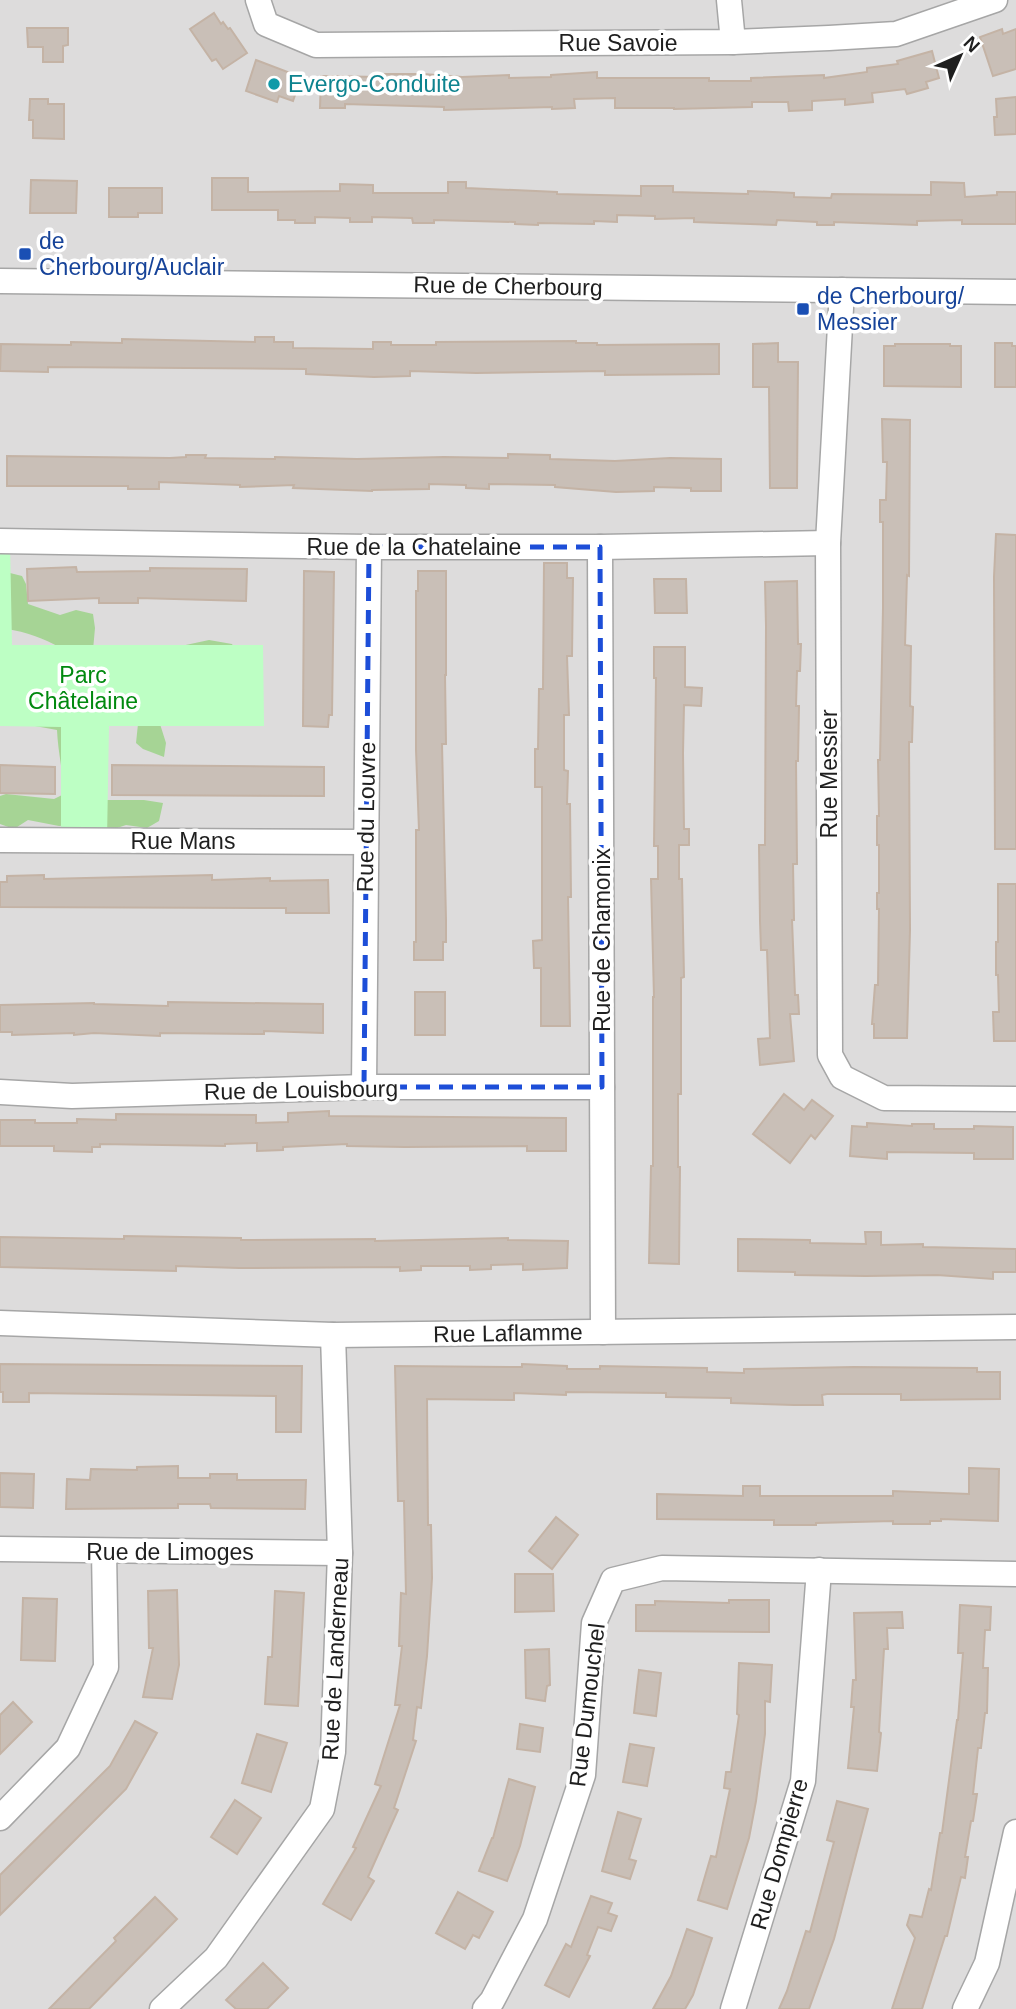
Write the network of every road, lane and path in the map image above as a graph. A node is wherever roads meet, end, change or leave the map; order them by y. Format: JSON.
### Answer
{"nodes":[{"id":1,"x":258,"y":0,"type":"edge"},
{"id":2,"x":729,"y":0,"type":"edge"},
{"id":3,"x":995,"y":0,"type":"edge"},
{"id":4,"x":733,"y":42,"type":"junction"},
{"id":5,"x":0,"y":281,"type":"edge"},
{"id":6,"x":842,"y":290,"type":"junction"},
{"id":7,"x":1016,"y":292,"type":"edge"},
{"id":8,"x":0,"y":541,"type":"edge"},
{"id":9,"x":828,"y":543,"type":"junction"},
{"id":10,"x":369,"y":547,"type":"junction"},
{"id":11,"x":600,"y":547,"type":"junction"},
{"id":12,"x":0,"y":840,"type":"edge"},
{"id":13,"x":366,"y":842,"type":"junction"},
{"id":14,"x":364,"y":1087,"type":"junction"},
{"id":15,"x":602,"y":1087,"type":"junction"},
{"id":16,"x":0,"y":1092,"type":"edge"},
{"id":17,"x":1016,"y":1099,"type":"edge"},
{"id":18,"x":0,"y":1323,"type":"edge"},
{"id":19,"x":1016,"y":1327,"type":"edge"},
{"id":20,"x":603,"y":1332,"type":"junction"},
{"id":21,"x":333,"y":1335,"type":"junction"},
{"id":22,"x":0,"y":1549,"type":"edge"},
{"id":23,"x":104,"y":1551,"type":"junction"},
{"id":24,"x":340,"y":1553,"type":"junction"},
{"id":25,"x":819,"y":1570,"type":"junction"},
{"id":26,"x":1016,"y":1574,"type":"edge"},
{"id":27,"x":0,"y":1818,"type":"edge"},
{"id":28,"x":1016,"y":1832,"type":"edge"},
{"id":29,"x":162,"y":2009,"type":"edge"},
{"id":30,"x":485,"y":2009,"type":"edge"},
{"id":31,"x":733,"y":2009,"type":"edge"},
{"id":32,"x":965,"y":2009,"type":"edge"}],
"edges":[{"from":1,"to":4,"type":"street","name":"Rue Savoie"},
{"from":2,"to":4,"type":"street"},
{"from":3,"to":4,"type":"street","name":"Rue Savoie"},
{"from":5,"to":6,"type":"street","name":"Rue de Cherbourg"},
{"from":6,"to":7,"type":"street","name":"Rue de Cherbourg"},
{"from":6,"to":9,"type":"street","name":"Rue Messier"},
{"from":8,"to":10,"type":"street","name":"Rue de la Chatelaine"},
{"from":9,"to":11,"type":"street","name":"Rue de la Chatelaine"},
{"from":9,"to":17,"type":"street","name":"Rue Messier"},
{"from":10,"to":11,"type":"street","name":"Rue de la Chatelaine"},
{"from":10,"to":13,"type":"street","name":"Rue du Louvre"},
{"from":11,"to":15,"type":"street","name":"Rue de Chamonix"},
{"from":12,"to":13,"type":"street","name":"Rue Mans"},
{"from":13,"to":14,"type":"street","name":"Rue du Louvre"},
{"from":14,"to":15,"type":"street","name":"Rue de Louisbourg"},
{"from":14,"to":16,"type":"street","name":"Rue de Louisbourg"},
{"from":15,"to":20,"type":"street","name":"Rue de Chamonix"},
{"from":18,"to":21,"type":"street","name":"Rue Laflamme"},
{"from":19,"to":20,"type":"street","name":"Rue Laflamme"},
{"from":20,"to":21,"type":"street","name":"Rue Laflamme"},
{"from":21,"to":24,"type":"street","name":"Rue de Landerneau"},
{"from":22,"to":23,"type":"street","name":"Rue de Limoges"},
{"from":23,"to":24,"type":"street","name":"Rue de Limoges"},
{"from":23,"to":27,"type":"street"},
{"from":24,"to":29,"type":"street","name":"Rue de Landerneau"},
{"from":25,"to":26,"type":"street","name":"Rue Dumouchel"},
{"from":25,"to":30,"type":"street","name":"Rue Dumouchel"},
{"from":25,"to":31,"type":"street","name":"Rue Dompierre"},
{"from":28,"to":32,"type":"street"}]}
